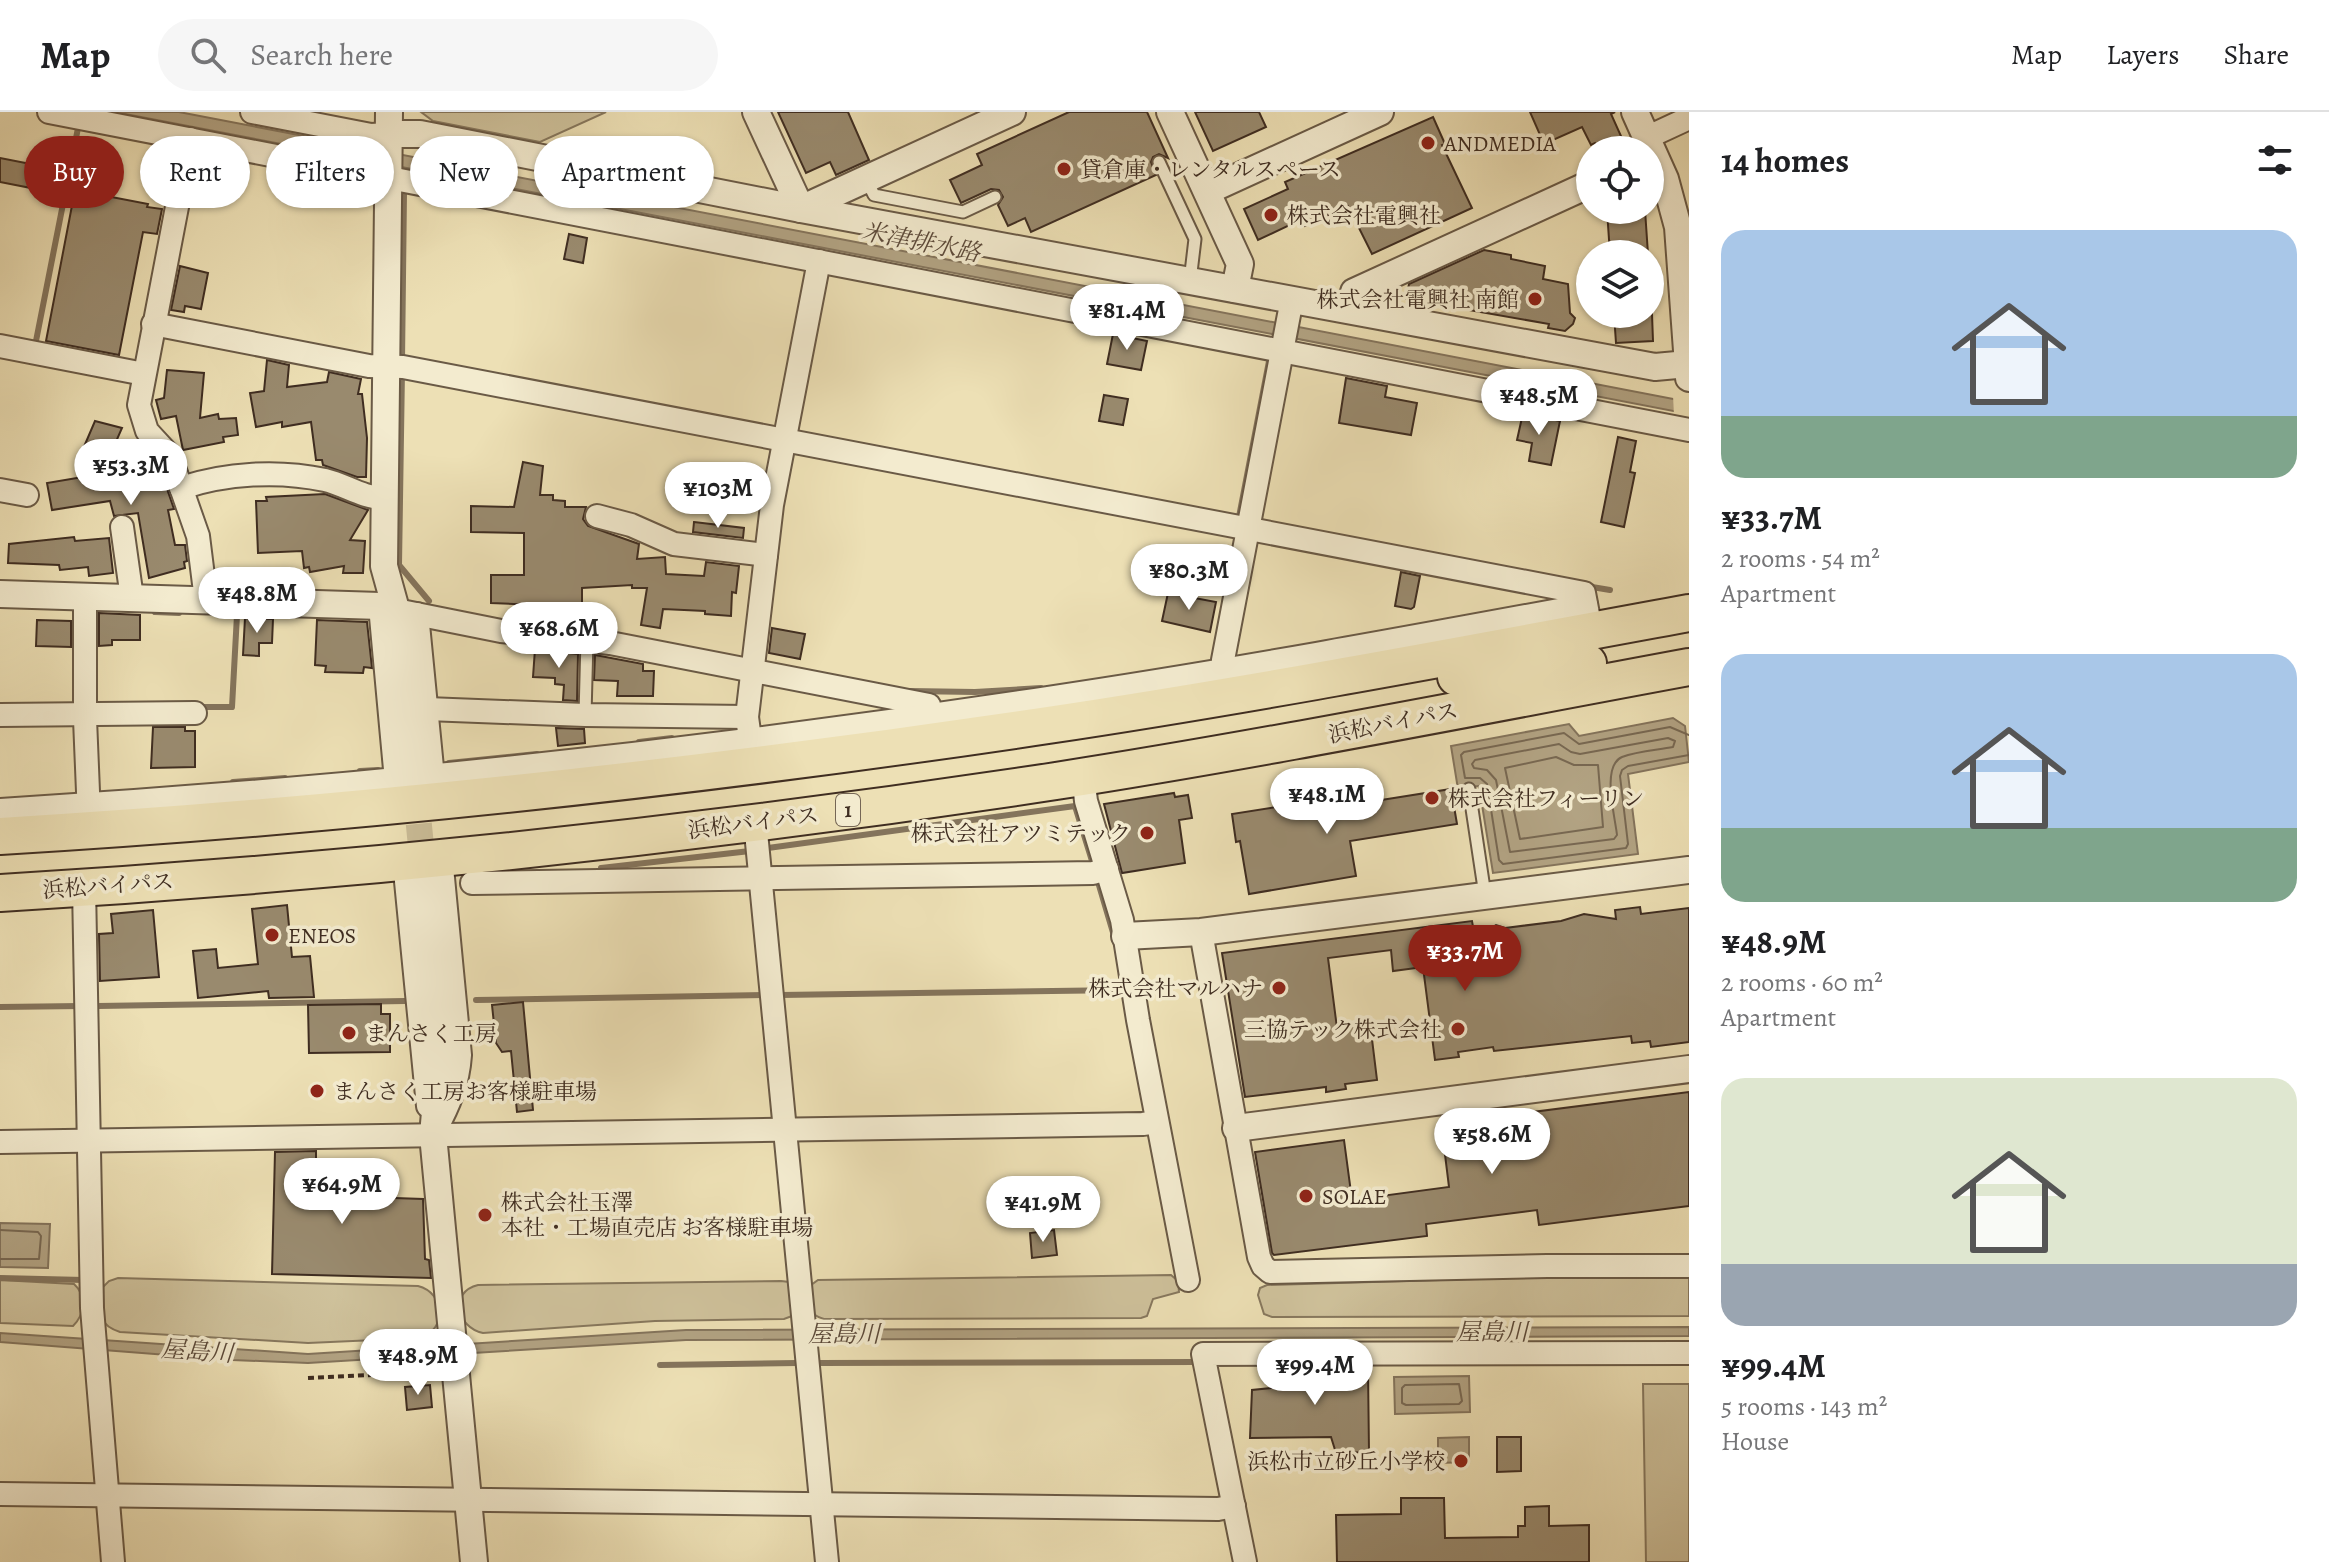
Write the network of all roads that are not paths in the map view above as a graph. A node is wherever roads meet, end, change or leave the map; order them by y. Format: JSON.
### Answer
{"nodes":[{"id":1,"x":49,"y":112,"type":"edge"},
{"id":2,"x":252,"y":112,"type":"edge"},
{"id":3,"x":756,"y":112,"type":"edge"},
{"id":4,"x":1012,"y":112,"type":"edge"},
{"id":5,"x":1170,"y":112,"type":"edge"},
{"id":6,"x":1380,"y":112,"type":"edge"},
{"id":7,"x":1635,"y":112,"type":"edge"},
{"id":8,"x":1689,"y":118,"type":"edge"},
{"id":9,"x":389,"y":129,"type":"edge"},
{"id":10,"x":174,"y":136,"type":"edge"},
{"id":11,"x":1645,"y":136,"type":"edge"},
{"id":12,"x":1664,"y":138,"type":"edge"},
{"id":13,"x":1159,"y":162,"type":"dead end"},
{"id":14,"x":394,"y":178,"type":"edge"},
{"id":15,"x":866,"y":179,"type":"junction"},
{"id":16,"x":1664,"y":181,"type":"edge"},
{"id":17,"x":1576,"y":190,"type":"edge"},
{"id":18,"x":1207,"y":191,"type":"junction"},
{"id":19,"x":995,"y":197,"type":"dead end"},
{"id":20,"x":176,"y":208,"type":"edge"},
{"id":21,"x":389,"y":208,"type":"edge"},
{"id":22,"x":801,"y":209,"type":"junction"},
{"id":23,"x":1685,"y":243,"type":"edge"},
{"id":24,"x":819,"y":261,"type":"junction"},
{"id":25,"x":1190,"y":281,"type":"junction"},
{"id":26,"x":1235,"y":289,"type":"junction"},
{"id":27,"x":1290,"y":308,"type":"junction"},
{"id":28,"x":1350,"y":310,"type":"junction"},
{"id":29,"x":153,"y":324,"type":"junction"},
{"id":30,"x":0,"y":346,"type":"edge"},
{"id":31,"x":1283,"y":346,"type":"junction"},
{"id":32,"x":1688,"y":364,"type":"edge"},
{"id":33,"x":386,"y":367,"type":"junction"},
{"id":34,"x":144,"y":374,"type":"junction"},
{"id":35,"x":1689,"y":378,"type":"edge"},
{"id":36,"x":1689,"y":430,"type":"edge"},
{"id":37,"x":784,"y":440,"type":"junction"},
{"id":38,"x":181,"y":488,"type":"junction"},
{"id":39,"x":0,"y":490,"type":"edge"},
{"id":40,"x":27,"y":495,"type":"dead end"},
{"id":41,"x":385,"y":498,"type":"junction"},
{"id":42,"x":597,"y":516,"type":"dead end"},
{"id":43,"x":122,"y":527,"type":"dead end"},
{"id":44,"x":1248,"y":528,"type":"junction"},
{"id":45,"x":766,"y":555,"type":"junction"},
{"id":46,"x":0,"y":594,"type":"edge"},
{"id":47,"x":85,"y":597,"type":"junction"},
{"id":48,"x":132,"y":598,"type":"junction"},
{"id":49,"x":206,"y":600,"type":"junction"},
{"id":50,"x":398,"y":610,"type":"junction"},
{"id":51,"x":1689,"y":613,"type":"edge"},
{"id":52,"x":1589,"y":618,"type":"junction"},
{"id":53,"x":587,"y":640,"type":"junction"},
{"id":54,"x":1689,"y":645,"type":"edge"},
{"id":55,"x":1689,"y":667,"type":"edge"},
{"id":56,"x":1225,"y":670,"type":"junction"},
{"id":57,"x":752,"y":671,"type":"junction"},
{"id":58,"x":1303,"y":683,"type":"junction"},
{"id":59,"x":427,"y":709,"type":"junction"},
{"id":60,"x":195,"y":713,"type":"dead end"},
{"id":61,"x":85,"y":714,"type":"junction"},
{"id":62,"x":0,"y":715,"type":"edge"},
{"id":63,"x":585,"y":715,"type":"junction"},
{"id":64,"x":930,"y":716,"type":"junction"},
{"id":65,"x":749,"y":728,"type":"junction"},
{"id":66,"x":1083,"y":776,"type":"junction"},
{"id":67,"x":415,"y":785,"type":"junction"},
{"id":68,"x":1469,"y":789,"type":"dead end"},
{"id":69,"x":0,"y":810,"type":"edge"},
{"id":70,"x":89,"y":817,"type":"junction"},
{"id":71,"x":755,"y":822,"type":"junction"},
{"id":72,"x":0,"y":836,"type":"edge"},
{"id":73,"x":1107,"y":869,"type":"junction"},
{"id":74,"x":428,"y":870,"type":"junction"},
{"id":75,"x":1689,"y":870,"type":"edge"},
{"id":76,"x":761,"y":879,"type":"junction"},
{"id":77,"x":472,"y":883,"type":"dead end"},
{"id":78,"x":511,"y":883,"type":"junction"},
{"id":79,"x":84,"y":887,"type":"junction"},
{"id":80,"x":0,"y":893,"type":"edge"},
{"id":81,"x":1485,"y":896,"type":"junction"},
{"id":82,"x":1201,"y":932,"type":"junction"},
{"id":83,"x":1125,"y":936,"type":"junction"},
{"id":84,"x":1689,"y":1069,"type":"edge"},
{"id":85,"x":1157,"y":1122,"type":"junction"},
{"id":86,"x":1236,"y":1128,"type":"junction"},
{"id":87,"x":786,"y":1130,"type":"junction"},
{"id":88,"x":433,"y":1135,"type":"junction"},
{"id":89,"x":90,"y":1141,"type":"junction"},
{"id":90,"x":0,"y":1142,"type":"edge"},
{"id":91,"x":1689,"y":1266,"type":"edge"},
{"id":92,"x":1188,"y":1280,"type":"dead end"},
{"id":93,"x":1689,"y":1353,"type":"edge"},
{"id":94,"x":0,"y":1494,"type":"edge"},
{"id":95,"x":105,"y":1495,"type":"junction"},
{"id":96,"x":468,"y":1500,"type":"junction"},
{"id":97,"x":822,"y":1504,"type":"junction"},
{"id":98,"x":1234,"y":1506,"type":"junction"},
{"id":99,"x":113,"y":1562,"type":"edge"},
{"id":100,"x":474,"y":1562,"type":"edge"},
{"id":101,"x":827,"y":1562,"type":"edge"},
{"id":102,"x":1245,"y":1562,"type":"edge"}],
"edges":[{"from":1,"to":10,"type":"street"},
{"from":2,"to":9,"type":"street"},
{"from":3,"to":22,"type":"street"},
{"from":4,"to":15,"type":"street"},
{"from":5,"to":18,"type":"street"},
{"from":6,"to":18,"type":"street"},
{"from":7,"to":11,"type":"street"},
{"from":8,"to":12,"type":"street"},
{"from":9,"to":22,"type":"street"},
{"from":13,"to":25,"type":"lane"},
{"from":14,"to":24,"type":"street"},
{"from":15,"to":19,"type":"lane"},
{"from":15,"to":22,"type":"street"},
{"from":16,"to":23,"type":"street"},
{"from":17,"to":28,"type":"street"},
{"from":18,"to":26,"type":"street"},
{"from":20,"to":29,"type":"street"},
{"from":21,"to":33,"type":"street"},
{"from":22,"to":25,"type":"street"},
{"from":23,"to":32,"type":"street"},
{"from":24,"to":31,"type":"street"},
{"from":24,"to":37,"type":"street"},
{"from":25,"to":26,"type":"street"},
{"from":26,"to":27,"type":"street"},
{"from":27,"to":28,"type":"street"},
{"from":27,"to":31,"type":"street"},
{"from":28,"to":32,"type":"street"},
{"from":29,"to":33,"type":"street"},
{"from":29,"to":34,"type":"street"},
{"from":30,"to":34,"type":"street"},
{"from":31,"to":36,"type":"street"},
{"from":31,"to":44,"type":"street"},
{"from":32,"to":35,"type":"street"},
{"from":33,"to":37,"type":"street"},
{"from":33,"to":41,"type":"street"},
{"from":34,"to":38,"type":"street"},
{"from":37,"to":44,"type":"street"},
{"from":37,"to":45,"type":"street"},
{"from":38,"to":41,"type":"street"},
{"from":38,"to":49,"type":"street"},
{"from":39,"to":40,"type":"street"},
{"from":41,"to":50,"type":"street"},
{"from":42,"to":45,"type":"street"},
{"from":43,"to":48,"type":"street"},
{"from":44,"to":52,"type":"street"},
{"from":44,"to":56,"type":"street"},
{"from":45,"to":57,"type":"street"},
{"from":46,"to":47,"type":"street"},
{"from":47,"to":48,"type":"street"},
{"from":47,"to":61,"type":"street"},
{"from":48,"to":49,"type":"street"},
{"from":49,"to":50,"type":"street"},
{"from":50,"to":53,"type":"street"},
{"from":50,"to":59,"type":"street"},
{"from":50,"to":67,"type":"street"},
{"from":51,"to":52,"type":"highway"},
{"from":52,"to":56,"type":"street"},
{"from":52,"to":58,"type":"highway"},
{"from":53,"to":57,"type":"street"},
{"from":53,"to":63,"type":"lane"},
{"from":54,"to":58,"type":"highway"},
{"from":55,"to":66,"type":"highway","name":"浜松バイパス","number":"1"},
{"from":56,"to":64,"type":"street"},
{"from":57,"to":64,"type":"street"},
{"from":57,"to":65,"type":"street"},
{"from":58,"to":67,"type":"highway"},
{"from":59,"to":63,"type":"street"},
{"from":59,"to":67,"type":"street"},
{"from":60,"to":61,"type":"street"},
{"from":61,"to":62,"type":"street"},
{"from":61,"to":70,"type":"street"},
{"from":63,"to":65,"type":"street"},
{"from":64,"to":65,"type":"street"},
{"from":65,"to":67,"type":"street"},
{"from":66,"to":71,"type":"highway","name":"浜松バイパス","number":"1"},
{"from":66,"to":73,"type":"street"},
{"from":67,"to":70,"type":"highway"},
{"from":68,"to":81,"type":"lane"},
{"from":69,"to":70,"type":"street"},
{"from":70,"to":72,"type":"highway"},
{"from":71,"to":74,"type":"highway","name":"浜松バイパス","number":"1"},
{"from":71,"to":76,"type":"street"},
{"from":73,"to":76,"type":"street"},
{"from":73,"to":83,"type":"street"},
{"from":74,"to":78,"type":"street"},
{"from":74,"to":79,"type":"highway","name":"浜松バイパス","number":"1"},
{"from":74,"to":88,"type":"street"},
{"from":75,"to":81,"type":"street"},
{"from":76,"to":78,"type":"street"},
{"from":76,"to":87,"type":"street"},
{"from":77,"to":78,"type":"street"},
{"from":79,"to":80,"type":"highway","name":"浜松バイパス","number":"1"},
{"from":79,"to":89,"type":"street"},
{"from":81,"to":82,"type":"street"},
{"from":82,"to":83,"type":"street"},
{"from":82,"to":86,"type":"street"},
{"from":83,"to":85,"type":"street"},
{"from":84,"to":86,"type":"street"},
{"from":85,"to":87,"type":"street"},
{"from":85,"to":92,"type":"street"},
{"from":86,"to":91,"type":"street"},
{"from":87,"to":88,"type":"street"},
{"from":87,"to":97,"type":"street"},
{"from":88,"to":89,"type":"street"},
{"from":88,"to":96,"type":"street"},
{"from":89,"to":90,"type":"street"},
{"from":89,"to":95,"type":"street"},
{"from":93,"to":98,"type":"street"},
{"from":94,"to":95,"type":"street"},
{"from":95,"to":96,"type":"street"},
{"from":95,"to":99,"type":"street"},
{"from":96,"to":97,"type":"street"},
{"from":96,"to":100,"type":"street"},
{"from":97,"to":98,"type":"street"},
{"from":97,"to":101,"type":"street"},
{"from":98,"to":102,"type":"street"}]}
